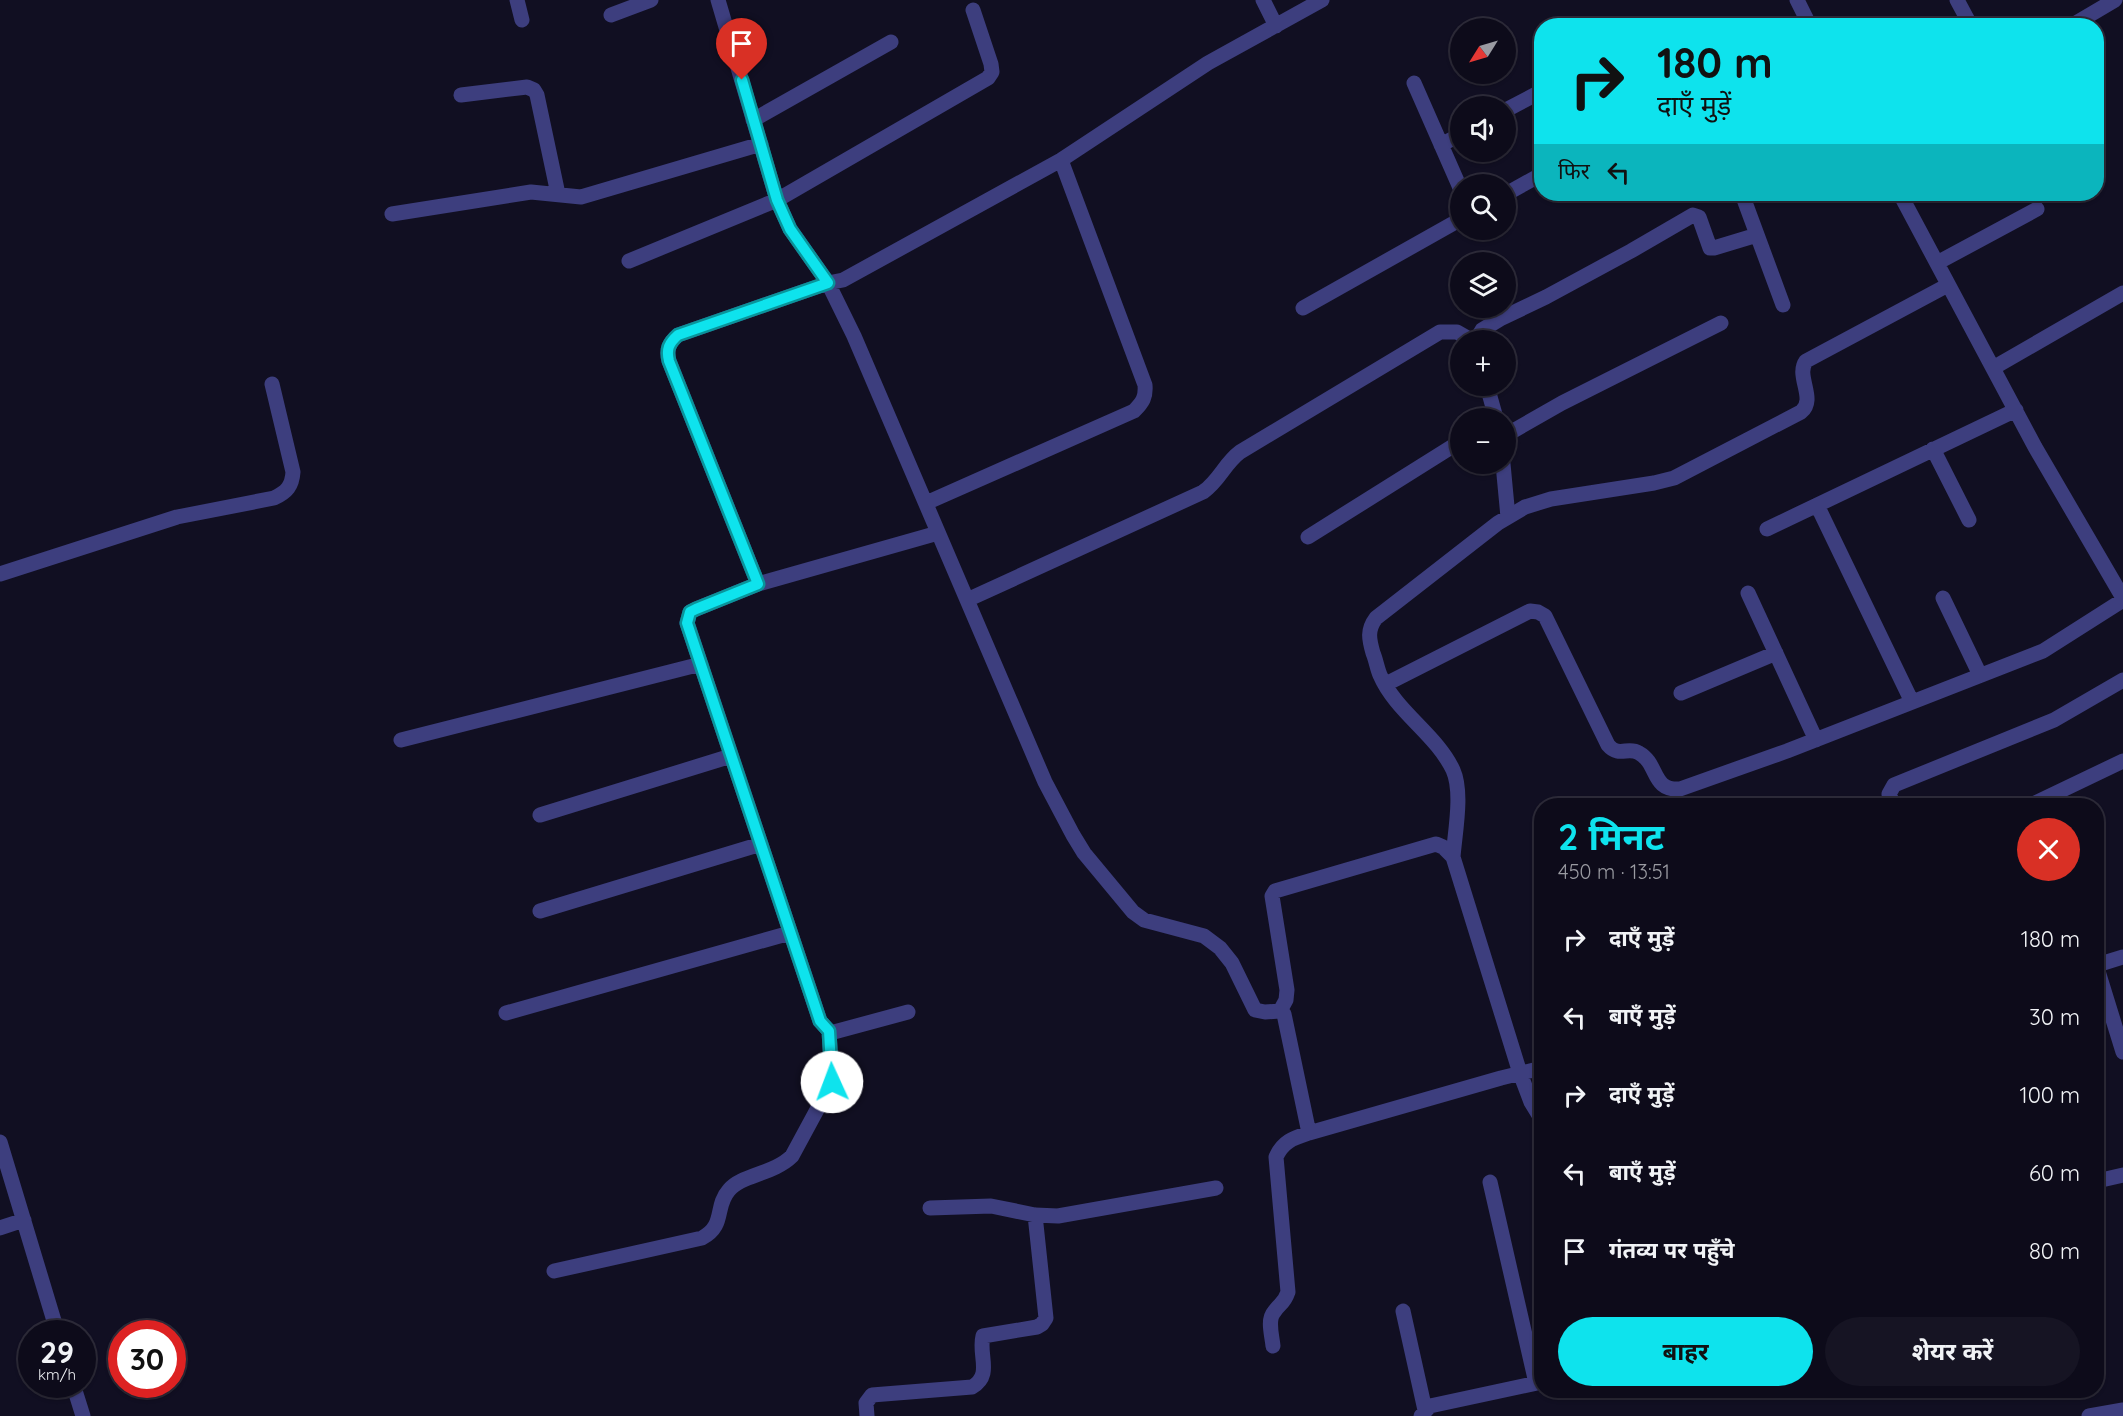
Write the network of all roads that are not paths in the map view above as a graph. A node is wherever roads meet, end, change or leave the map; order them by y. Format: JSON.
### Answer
{"nodes":[{"id":1,"x":517,"y":0,"type":"edge"},
{"id":2,"x":651,"y":0,"type":"edge"},
{"id":3,"x":718,"y":0,"type":"edge"},
{"id":4,"x":1263,"y":0,"type":"edge"},
{"id":5,"x":1322,"y":0,"type":"edge"},
{"id":6,"x":1957,"y":0,"type":"edge"},
{"id":7,"x":2115,"y":0,"type":"edge"},
{"id":8,"x":1801,"y":1,"type":"edge"},
{"id":9,"x":973,"y":10,"type":"dead end"},
{"id":10,"x":611,"y":15,"type":"dead end"},
{"id":11,"x":1807,"y":18,"type":"edge"},
{"id":12,"x":1967,"y":18,"type":"edge"},
{"id":13,"x":2085,"y":18,"type":"edge"},
{"id":14,"x":522,"y":20,"type":"dead end"},
{"id":15,"x":1276,"y":26,"type":"junction"},
{"id":16,"x":891,"y":42,"type":"dead end"},
{"id":17,"x":1414,"y":83,"type":"dead end"},
{"id":18,"x":461,"y":95,"type":"dead end"},
{"id":19,"x":1534,"y":95,"type":"edge"},
{"id":20,"x":1516,"y":105,"type":"edge"},
{"id":21,"x":753,"y":120,"type":"junction"},
{"id":22,"x":1450,"y":140,"type":"edge"},
{"id":23,"x":761,"y":144,"type":"junction"},
{"id":24,"x":1441,"y":145,"type":"junction"},
{"id":25,"x":1061,"y":160,"type":"junction"},
{"id":26,"x":1454,"y":174,"type":"edge"},
{"id":27,"x":1534,"y":178,"type":"edge"},
{"id":28,"x":1516,"y":188,"type":"edge"},
{"id":29,"x":558,"y":195,"type":"junction"},
{"id":30,"x":777,"y":200,"type":"junction"},
{"id":31,"x":1745,"y":201,"type":"edge"},
{"id":32,"x":1904,"y":201,"type":"edge"},
{"id":33,"x":2037,"y":209,"type":"dead end"},
{"id":34,"x":392,"y":214,"type":"dead end"},
{"id":35,"x":1450,"y":225,"type":"edge"},
{"id":36,"x":1757,"y":235,"type":"junction"},
{"id":37,"x":629,"y":261,"type":"dead end"},
{"id":38,"x":1937,"y":263,"type":"junction"},
{"id":39,"x":828,"y":283,"type":"junction"},
{"id":40,"x":1948,"y":285,"type":"junction"},
{"id":41,"x":2123,"y":293,"type":"edge"},
{"id":42,"x":1783,"y":305,"type":"dead end"},
{"id":43,"x":1303,"y":308,"type":"dead end"},
{"id":44,"x":1721,"y":323,"type":"dead end"},
{"id":45,"x":1482,"y":330,"type":"edge"},
{"id":46,"x":1450,"y":332,"type":"edge"},
{"id":47,"x":1993,"y":368,"type":"junction"},
{"id":48,"x":272,"y":384,"type":"dead end"},
{"id":49,"x":2016,"y":410,"type":"junction"},
{"id":50,"x":1516,"y":429,"type":"edge"},
{"id":51,"x":1450,"y":448,"type":"edge"},
{"id":52,"x":1933,"y":449,"type":"junction"},
{"id":53,"x":1504,"y":474,"type":"edge"},
{"id":54,"x":926,"y":503,"type":"junction"},
{"id":55,"x":1817,"y":505,"type":"junction"},
{"id":56,"x":1508,"y":517,"type":"junction"},
{"id":57,"x":1969,"y":520,"type":"dead end"},
{"id":58,"x":1767,"y":529,"type":"dead end"},
{"id":59,"x":938,"y":533,"type":"junction"},
{"id":60,"x":1308,"y":537,"type":"dead end"},
{"id":61,"x":0,"y":574,"type":"edge"},
{"id":62,"x":758,"y":584,"type":"junction"},
{"id":63,"x":1748,"y":593,"type":"dead end"},
{"id":64,"x":1942,"y":598,"type":"dead end"},
{"id":65,"x":2123,"y":599,"type":"edge"},
{"id":66,"x":967,"y":600,"type":"junction"},
{"id":67,"x":1776,"y":653,"type":"junction"},
{"id":68,"x":701,"y":664,"type":"junction"},
{"id":69,"x":1980,"y":675,"type":"junction"},
{"id":70,"x":2123,"y":680,"type":"edge"},
{"id":71,"x":1386,"y":684,"type":"junction"},
{"id":72,"x":1681,"y":693,"type":"dead end"},
{"id":73,"x":1912,"y":702,"type":"junction"},
{"id":74,"x":401,"y":740,"type":"dead end"},
{"id":75,"x":1816,"y":740,"type":"junction"},
{"id":76,"x":731,"y":756,"type":"junction"},
{"id":77,"x":2123,"y":761,"type":"edge"},
{"id":78,"x":1890,"y":798,"type":"edge"},
{"id":79,"x":2046,"y":798,"type":"edge"},
{"id":80,"x":540,"y":815,"type":"dead end"},
{"id":81,"x":761,"y":844,"type":"junction"},
{"id":82,"x":1453,"y":857,"type":"junction"},
{"id":83,"x":540,"y":911,"type":"dead end"},
{"id":84,"x":790,"y":933,"type":"junction"},
{"id":85,"x":2123,"y":957,"type":"edge"},
{"id":86,"x":2104,"y":964,"type":"edge"},
{"id":87,"x":2104,"y":990,"type":"edge"},
{"id":88,"x":1280,"y":1011,"type":"junction"},
{"id":89,"x":908,"y":1012,"type":"dead end"},
{"id":90,"x":506,"y":1013,"type":"dead end"},
{"id":91,"x":829,"y":1031,"type":"junction"},
{"id":92,"x":2123,"y":1052,"type":"edge"},
{"id":93,"x":1534,"y":1070,"type":"edge"},
{"id":94,"x":1520,"y":1073,"type":"junction"},
{"id":95,"x":1534,"y":1107,"type":"edge"},
{"id":96,"x":1309,"y":1133,"type":"junction"},
{"id":97,"x":0,"y":1142,"type":"edge"},
{"id":98,"x":2123,"y":1175,"type":"edge"},
{"id":99,"x":2104,"y":1179,"type":"edge"},
{"id":100,"x":1490,"y":1182,"type":"dead end"},
{"id":101,"x":1216,"y":1188,"type":"dead end"},
{"id":102,"x":930,"y":1208,"type":"dead end"},
{"id":103,"x":1035,"y":1215,"type":"junction"},
{"id":104,"x":24,"y":1220,"type":"junction"},
{"id":105,"x":0,"y":1228,"type":"edge"},
{"id":106,"x":554,"y":1271,"type":"dead end"},
{"id":107,"x":1402,"y":1311,"type":"dead end"},
{"id":108,"x":54,"y":1320,"type":"edge"},
{"id":109,"x":1273,"y":1346,"type":"dead end"},
{"id":110,"x":1534,"y":1362,"type":"edge"},
{"id":111,"x":1534,"y":1383,"type":"edge"},
{"id":112,"x":77,"y":1398,"type":"edge"},
{"id":113,"x":2123,"y":1410,"type":"edge"},
{"id":114,"x":1423,"y":1413,"type":"edge"},
{"id":115,"x":83,"y":1416,"type":"edge"},
{"id":116,"x":867,"y":1416,"type":"edge"},
{"id":117,"x":2089,"y":1416,"type":"edge"}],
"edges":[{"from":1,"to":14,"type":"street"},
{"from":2,"to":10,"type":"street"},
{"from":3,"to":21,"type":"street"},
{"from":4,"to":15,"type":"street"},
{"from":5,"to":15,"type":"street"},
{"from":6,"to":12,"type":"street"},
{"from":7,"to":13,"type":"street"},
{"from":8,"to":11,"type":"street"},
{"from":9,"to":30,"type":"street"},
{"from":15,"to":25,"type":"street"},
{"from":16,"to":21,"type":"street"},
{"from":17,"to":24,"type":"street"},
{"from":18,"to":29,"type":"street"},
{"from":19,"to":20,"type":"street"},
{"from":21,"to":23,"type":"street"},
{"from":22,"to":24,"type":"street"},
{"from":23,"to":29,"type":"street"},
{"from":23,"to":30,"type":"street"},
{"from":24,"to":26,"type":"street"},
{"from":25,"to":39,"type":"street"},
{"from":25,"to":54,"type":"street"},
{"from":27,"to":28,"type":"street"},
{"from":29,"to":34,"type":"street"},
{"from":30,"to":37,"type":"street"},
{"from":30,"to":39,"type":"street"},
{"from":31,"to":36,"type":"street"},
{"from":32,"to":38,"type":"street"},
{"from":33,"to":38,"type":"street"},
{"from":35,"to":43,"type":"street"},
{"from":36,"to":42,"type":"street"},
{"from":36,"to":45,"type":"street"},
{"from":38,"to":40,"type":"street"},
{"from":39,"to":54,"type":"street"},
{"from":39,"to":62,"type":"street"},
{"from":40,"to":47,"type":"street"},
{"from":40,"to":56,"type":"street"},
{"from":41,"to":47,"type":"street"},
{"from":44,"to":50,"type":"street"},
{"from":46,"to":66,"type":"street"},
{"from":47,"to":49,"type":"street"},
{"from":48,"to":61,"type":"street"},
{"from":49,"to":52,"type":"street"},
{"from":49,"to":65,"type":"street"},
{"from":51,"to":60,"type":"street"},
{"from":52,"to":55,"type":"street"},
{"from":52,"to":57,"type":"street"},
{"from":53,"to":56,"type":"street"},
{"from":54,"to":59,"type":"street"},
{"from":55,"to":58,"type":"street"},
{"from":55,"to":73,"type":"street"},
{"from":56,"to":71,"type":"street"},
{"from":59,"to":62,"type":"street"},
{"from":59,"to":66,"type":"street"},
{"from":62,"to":68,"type":"street"},
{"from":63,"to":67,"type":"street"},
{"from":64,"to":69,"type":"street"},
{"from":65,"to":69,"type":"street"},
{"from":66,"to":88,"type":"street"},
{"from":67,"to":72,"type":"street"},
{"from":67,"to":75,"type":"street"},
{"from":68,"to":74,"type":"street"},
{"from":68,"to":76,"type":"street"},
{"from":69,"to":73,"type":"street"},
{"from":70,"to":78,"type":"street"},
{"from":71,"to":75,"type":"street"},
{"from":71,"to":82,"type":"street"},
{"from":73,"to":75,"type":"street"},
{"from":76,"to":80,"type":"street"},
{"from":76,"to":81,"type":"street"},
{"from":77,"to":79,"type":"street"},
{"from":81,"to":83,"type":"street"},
{"from":81,"to":84,"type":"street"},
{"from":82,"to":88,"type":"street"},
{"from":82,"to":94,"type":"street"},
{"from":84,"to":90,"type":"street"},
{"from":84,"to":91,"type":"street"},
{"from":85,"to":86,"type":"street"},
{"from":87,"to":92,"type":"street"},
{"from":88,"to":96,"type":"street"},
{"from":89,"to":91,"type":"street"},
{"from":91,"to":106,"type":"street"},
{"from":93,"to":94,"type":"street"},
{"from":94,"to":95,"type":"street"},
{"from":94,"to":96,"type":"street"},
{"from":96,"to":109,"type":"street"},
{"from":97,"to":104,"type":"street"},
{"from":98,"to":99,"type":"street"},
{"from":100,"to":110,"type":"street"},
{"from":101,"to":103,"type":"street"},
{"from":102,"to":103,"type":"street"},
{"from":103,"to":116,"type":"street"},
{"from":104,"to":105,"type":"street"},
{"from":104,"to":108,"type":"street"},
{"from":107,"to":114,"type":"street"},
{"from":111,"to":114,"type":"street"},
{"from":112,"to":115,"type":"street"},
{"from":113,"to":117,"type":"street"}]}
